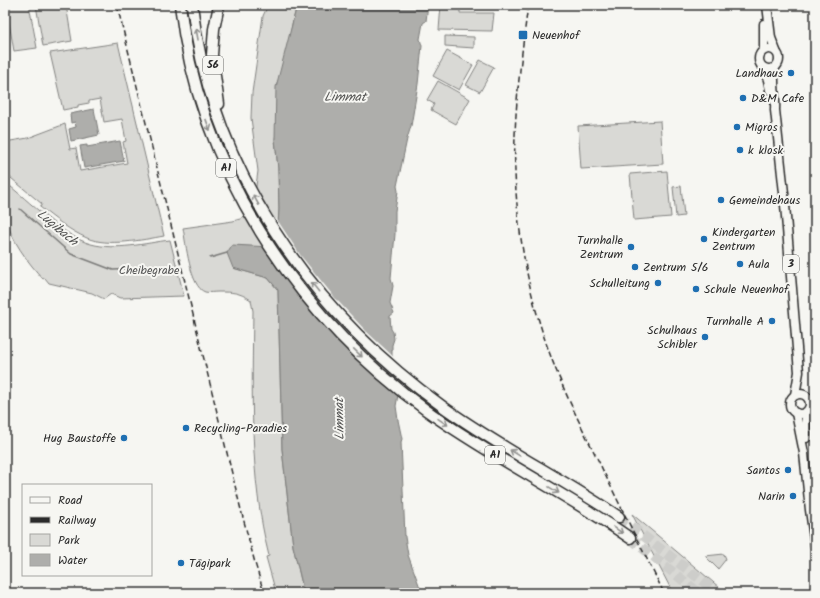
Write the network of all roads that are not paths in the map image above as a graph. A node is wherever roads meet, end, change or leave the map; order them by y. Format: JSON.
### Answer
{"nodes":[{"id":1,"x":180,"y":5,"type":"edge"},
{"id":2,"x":192,"y":5,"type":"edge"},
{"id":3,"x":219,"y":5,"type":"edge"},
{"id":4,"x":763,"y":5,"type":"edge"},
{"id":5,"x":768,"y":5,"type":"edge"},
{"id":6,"x":764,"y":50,"type":"junction"},
{"id":7,"x":776,"y":50,"type":"junction"},
{"id":8,"x":764,"y":68,"type":"junction"},
{"id":9,"x":775,"y":68,"type":"junction"},
{"id":10,"x":775,"y":110,"type":"junction"},
{"id":11,"x":221,"y":126,"type":"junction"},
{"id":12,"x":799,"y":372,"type":"junction"},
{"id":13,"x":795,"y":395,"type":"junction"},
{"id":14,"x":806,"y":395,"type":"junction"},
{"id":15,"x":796,"y":413,"type":"junction"},
{"id":16,"x":806,"y":413,"type":"junction"},
{"id":17,"x":804,"y":452,"type":"junction"},
{"id":18,"x":619,"y":517,"type":"tunnel mouth"},
{"id":19,"x":630,"y":538,"type":"tunnel mouth"},
{"id":20,"x":815,"y":546,"type":"edge"}],
"edges":[{"from":1,"to":19,"type":"highway","number":"A1","one_way":true},
{"from":11,"to":2,"type":"highway","number":"A1","one_way":true},
{"from":3,"to":11,"type":"highway","number":"56"},
{"from":4,"to":6,"type":"main road"},
{"from":5,"to":7,"type":"main road"},
{"from":6,"to":7,"type":"main road"},
{"from":6,"to":8,"type":"main road"},
{"from":7,"to":9,"type":"main road"},
{"from":8,"to":9,"type":"main road"},
{"from":8,"to":10,"type":"main road","number":"3"},
{"from":9,"to":10,"type":"main road","number":"3"},
{"from":10,"to":12,"type":"main road","number":"3"},
{"from":18,"to":11,"type":"highway","number":"A1","one_way":true},
{"from":12,"to":13,"type":"main road","number":"3"},
{"from":12,"to":14,"type":"main road","number":"3"},
{"from":13,"to":14,"type":"main road"},
{"from":13,"to":15,"type":"main road"},
{"from":14,"to":16,"type":"main road"},
{"from":15,"to":16,"type":"main road"},
{"from":15,"to":17,"type":"main road"},
{"from":16,"to":17,"type":"main road"},
{"from":17,"to":20,"type":"main road"}]}
